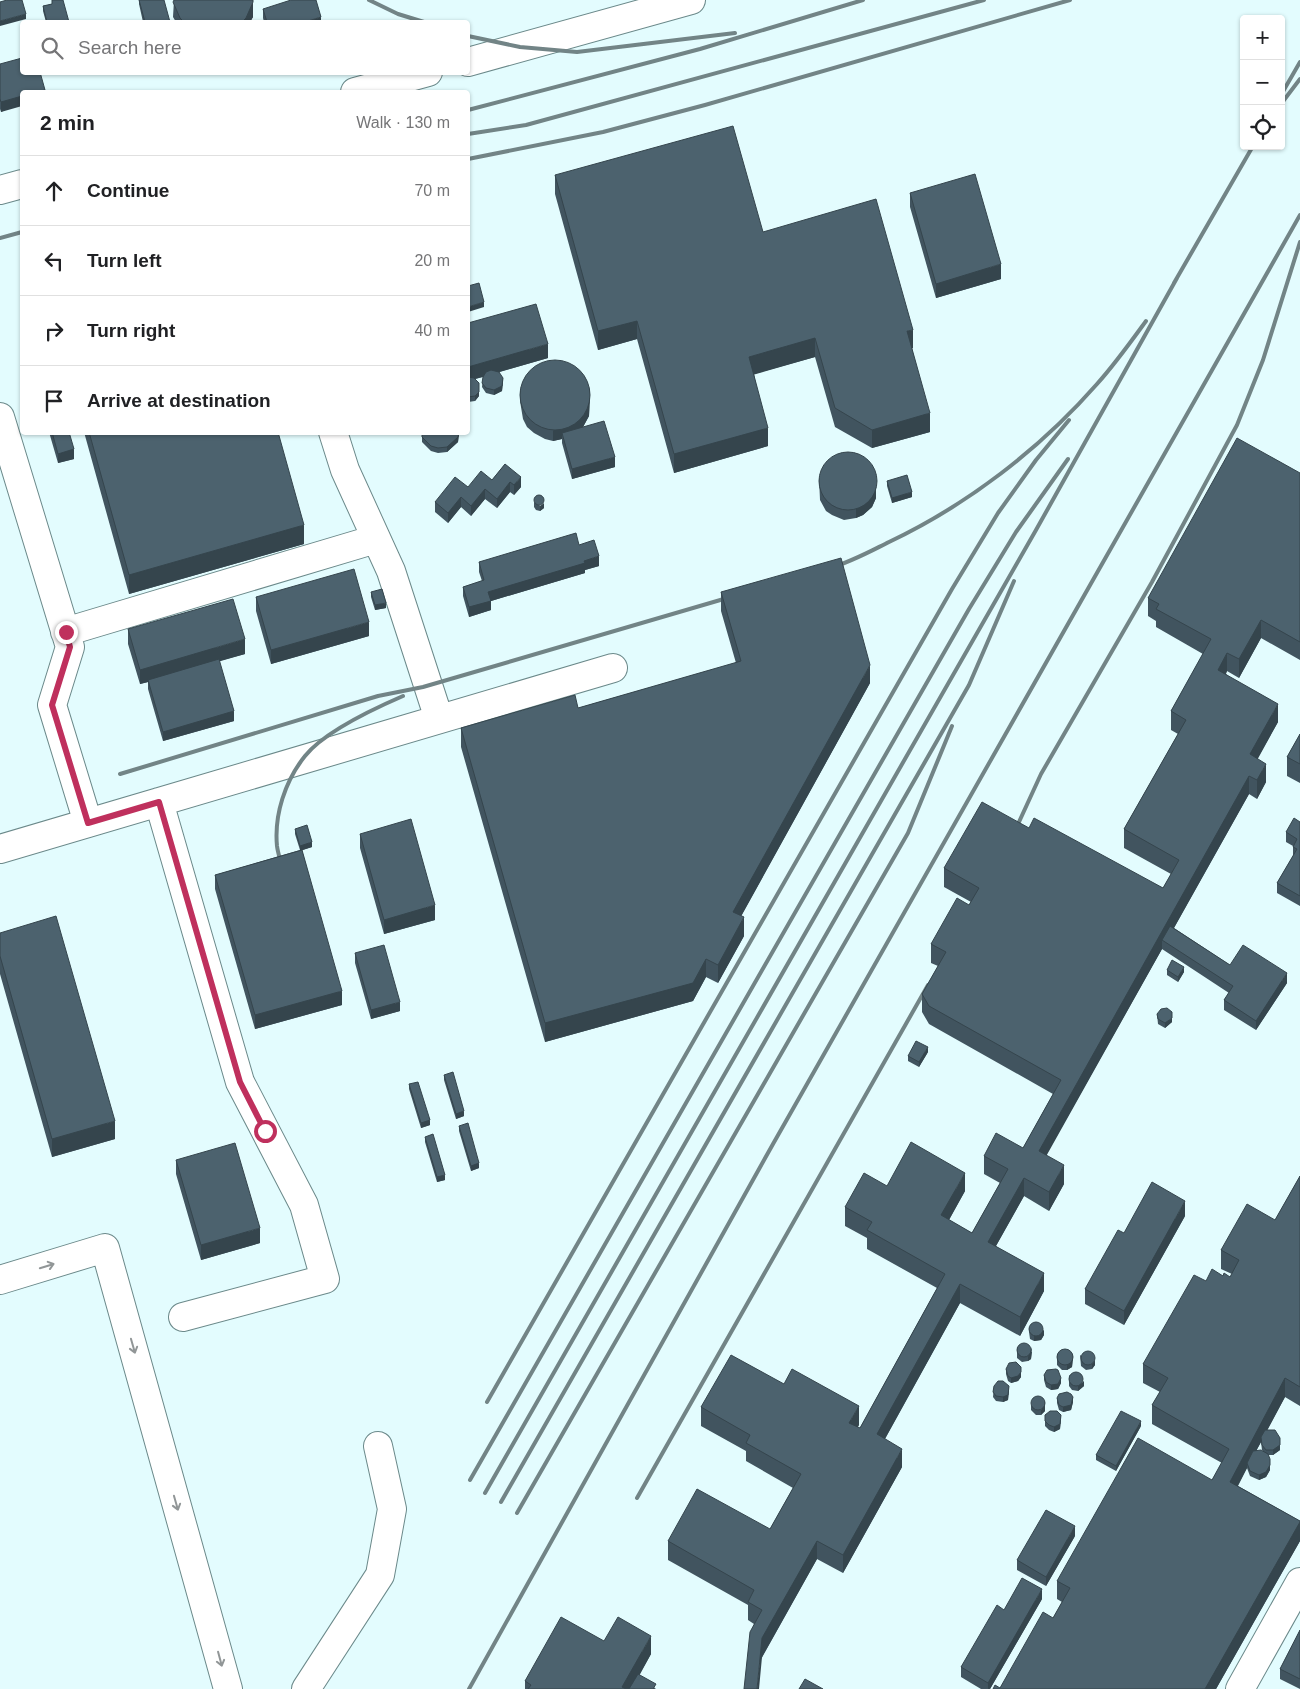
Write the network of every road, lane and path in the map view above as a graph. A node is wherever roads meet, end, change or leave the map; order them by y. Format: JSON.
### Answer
{"nodes":[{"id":1,"x":691,"y":0,"type":"edge"},
{"id":2,"x":470,"y":61,"type":"edge"},
{"id":3,"x":417,"y":75,"type":"edge"},
{"id":4,"x":362,"y":90,"type":"edge"},
{"id":5,"x":20,"y":185,"type":"edge"},
{"id":6,"x":0,"y":190,"type":"edge"},
{"id":7,"x":0,"y":417,"type":"edge"},
{"id":8,"x":334,"y":435,"type":"edge"},
{"id":9,"x":376,"y":539,"type":"junction"},
{"id":10,"x":66,"y":632,"type":"junction"},
{"id":11,"x":613,"y":668,"type":"dead end"},
{"id":12,"x":439,"y":719,"type":"junction"},
{"id":13,"x":159,"y":802,"type":"junction"},
{"id":14,"x":88,"y":823,"type":"junction"},
{"id":15,"x":0,"y":849,"type":"edge"},
{"id":16,"x":0,"y":1280,"type":"edge"},
{"id":17,"x":184,"y":1317,"type":"dead end"},
{"id":18,"x":378,"y":1446,"type":"dead end"},
{"id":19,"x":1300,"y":1582,"type":"edge"},
{"id":20,"x":228,"y":1689,"type":"edge"},
{"id":21,"x":306,"y":1689,"type":"edge"},
{"id":22,"x":1240,"y":1689,"type":"edge"}],
"edges":[{"from":1,"to":2,"type":"lane"},
{"from":3,"to":4,"type":"lane"},
{"from":5,"to":6,"type":"lane"},
{"from":7,"to":10,"type":"lane"},
{"from":8,"to":9,"type":"lane"},
{"from":9,"to":10,"type":"lane"},
{"from":9,"to":12,"type":"lane"},
{"from":10,"to":14,"type":"lane"},
{"from":11,"to":12,"type":"lane"},
{"from":12,"to":13,"type":"lane"},
{"from":13,"to":14,"type":"lane"},
{"from":13,"to":17,"type":"lane"},
{"from":14,"to":15,"type":"lane"},
{"from":16,"to":20,"type":"lane","one_way":true},
{"from":18,"to":21,"type":"lane"},
{"from":19,"to":22,"type":"lane"}]}
